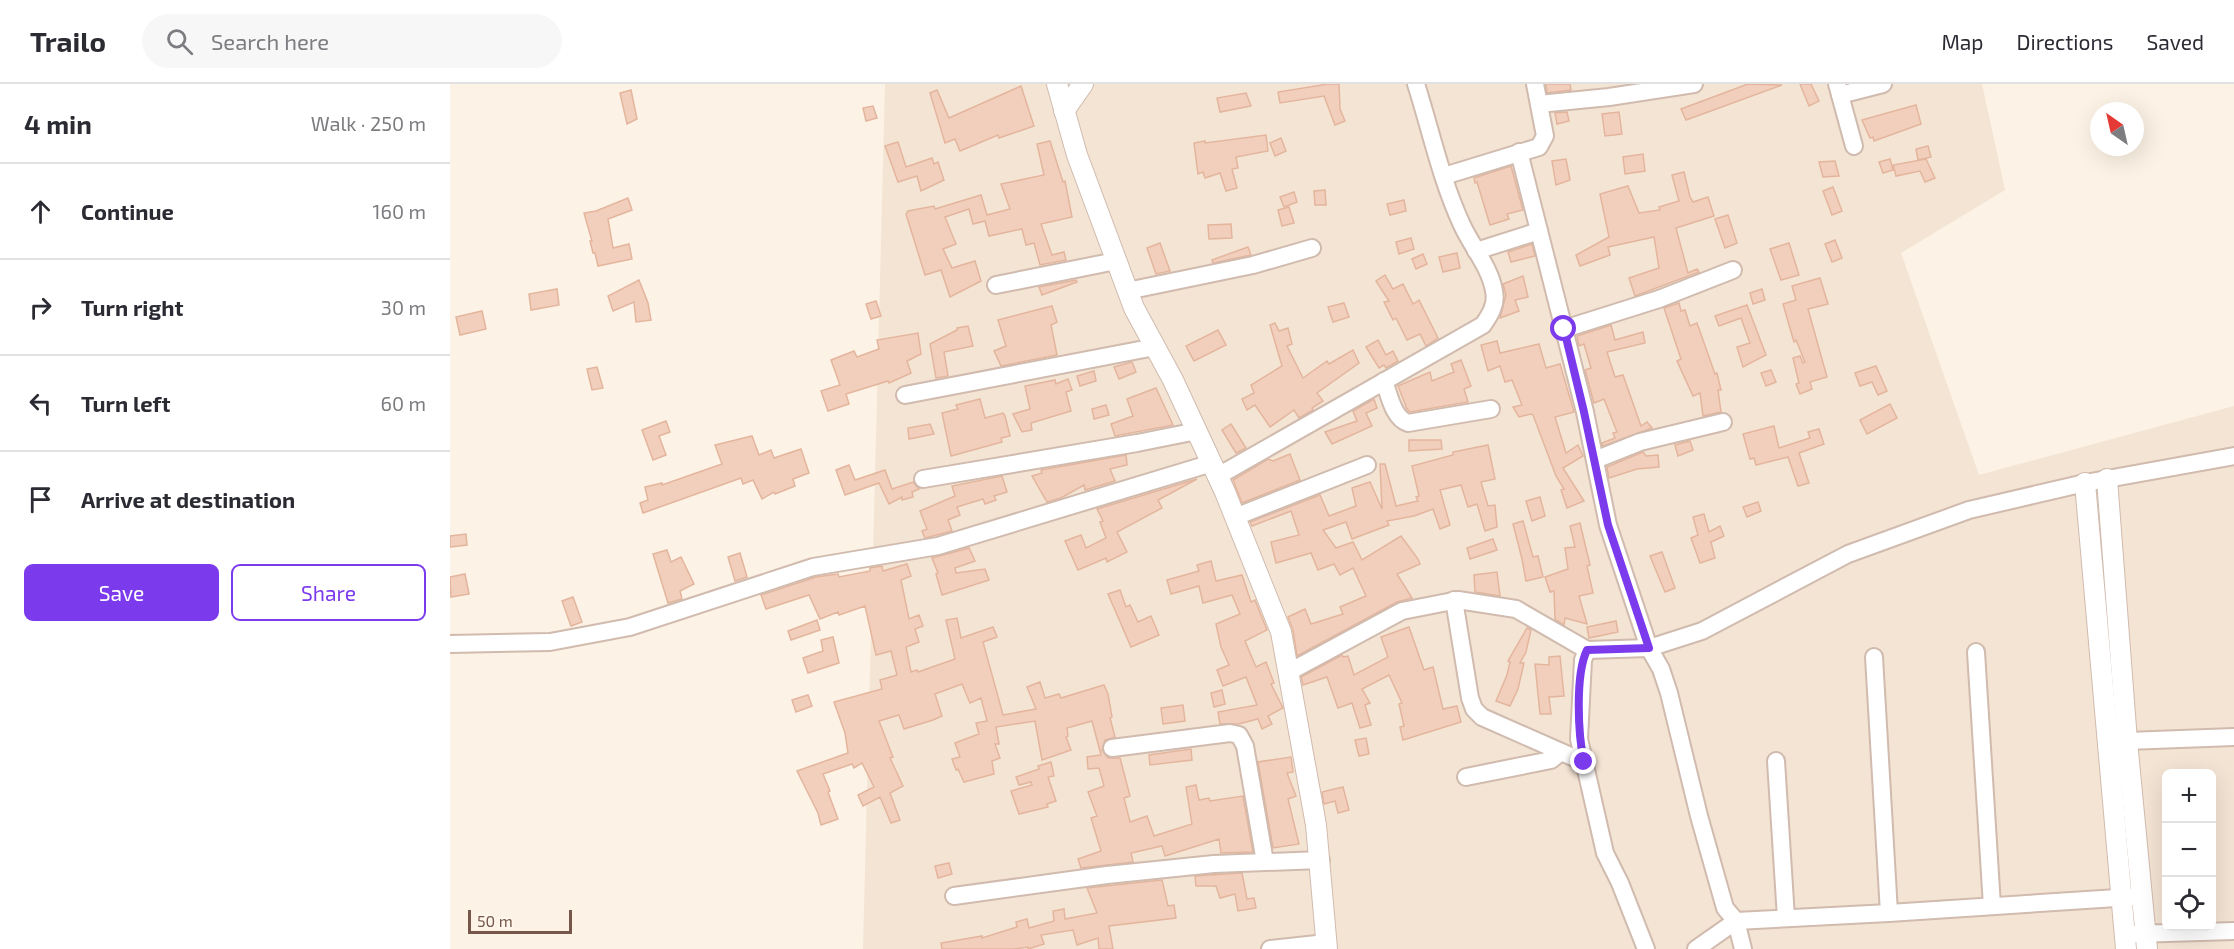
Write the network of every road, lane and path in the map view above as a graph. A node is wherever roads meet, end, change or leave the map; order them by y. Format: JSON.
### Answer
{"nodes":[{"id":1,"x":1057,"y":84,"type":"edge"},
{"id":2,"x":1083,"y":84,"type":"edge"},
{"id":3,"x":1416,"y":84,"type":"edge"},
{"id":4,"x":1535,"y":84,"type":"edge"},
{"id":5,"x":1694,"y":84,"type":"edge"},
{"id":6,"x":1883,"y":84,"type":"edge"},
{"id":7,"x":1838,"y":90,"type":"edge"},
{"id":8,"x":1539,"y":104,"type":"junction"},
{"id":9,"x":1064,"y":111,"type":"junction"},
{"id":10,"x":1854,"y":146,"type":"dead end"},
{"id":11,"x":1519,"y":152,"type":"junction"},
{"id":12,"x":1444,"y":176,"type":"junction"},
{"id":13,"x":1539,"y":231,"type":"junction"},
{"id":14,"x":1312,"y":248,"type":"dead end"},
{"id":15,"x":1476,"y":251,"type":"junction"},
{"id":16,"x":1116,"y":261,"type":"junction"},
{"id":17,"x":1733,"y":270,"type":"dead end"},
{"id":18,"x":996,"y":285,"type":"dead end"},
{"id":19,"x":1127,"y":291,"type":"junction"},
{"id":20,"x":1564,"y":329,"type":"junction"},
{"id":21,"x":1155,"y":347,"type":"junction"},
{"id":22,"x":1384,"y":381,"type":"junction"},
{"id":23,"x":905,"y":395,"type":"dead end"},
{"id":24,"x":1491,"y":409,"type":"dead end"},
{"id":25,"x":1722,"y":422,"type":"dead end"},
{"id":26,"x":1197,"y":431,"type":"junction"},
{"id":27,"x":2234,"y":456,"type":"edge"},
{"id":28,"x":1595,"y":460,"type":"junction"},
{"id":29,"x":1367,"y":465,"type":"dead end"},
{"id":30,"x":1215,"y":469,"type":"junction"},
{"id":31,"x":923,"y":479,"type":"dead end"},
{"id":32,"x":2107,"y":479,"type":"junction"},
{"id":33,"x":2085,"y":483,"type":"junction"},
{"id":34,"x":1235,"y":517,"type":"junction"},
{"id":35,"x":1454,"y":600,"type":"junction"},
{"id":36,"x":450,"y":644,"type":"edge"},
{"id":37,"x":1649,"y":648,"type":"junction"},
{"id":38,"x":1587,"y":650,"type":"junction"},
{"id":39,"x":1976,"y":652,"type":"dead end"},
{"id":40,"x":1874,"y":657,"type":"dead end"},
{"id":41,"x":1289,"y":672,"type":"junction"},
{"id":42,"x":2234,"y":737,"type":"edge"},
{"id":43,"x":2127,"y":741,"type":"junction"},
{"id":44,"x":1112,"y":748,"type":"dead end"},
{"id":45,"x":1562,"y":752,"type":"junction"},
{"id":46,"x":1776,"y":761,"type":"dead end"},
{"id":47,"x":1584,"y":762,"type":"junction"},
{"id":48,"x":1466,"y":777,"type":"dead end"},
{"id":49,"x":1321,"y":860,"type":"junction"},
{"id":50,"x":1265,"y":862,"type":"junction"},
{"id":51,"x":954,"y":896,"type":"dead end"},
{"id":52,"x":2141,"y":896,"type":"junction"},
{"id":53,"x":2121,"y":898,"type":"junction"},
{"id":54,"x":1992,"y":906,"type":"junction"},
{"id":55,"x":1888,"y":913,"type":"junction"},
{"id":56,"x":1786,"y":918,"type":"junction"},
{"id":57,"x":1736,"y":921,"type":"junction"},
{"id":58,"x":2234,"y":931,"type":"edge"},
{"id":59,"x":2146,"y":941,"type":"edge"},
{"id":60,"x":2125,"y":942,"type":"edge"},
{"id":61,"x":1326,"y":946,"type":"edge"},
{"id":62,"x":1270,"y":949,"type":"edge"},
{"id":63,"x":1646,"y":949,"type":"edge"},
{"id":64,"x":1696,"y":949,"type":"edge"},
{"id":65,"x":1743,"y":949,"type":"edge"}],
"edges":[{"from":1,"to":9,"type":"street"},
{"from":2,"to":9,"type":"street"},
{"from":3,"to":12,"type":"street"},
{"from":4,"to":8,"type":"street"},
{"from":5,"to":8,"type":"street"},
{"from":6,"to":7,"type":"street"},
{"from":7,"to":10,"type":"street"},
{"from":8,"to":11,"type":"street"},
{"from":9,"to":16,"type":"street"},
{"from":11,"to":12,"type":"street"},
{"from":11,"to":13,"type":"street"},
{"from":12,"to":15,"type":"street"},
{"from":13,"to":15,"type":"street"},
{"from":13,"to":20,"type":"street"},
{"from":14,"to":19,"type":"street"},
{"from":15,"to":22,"type":"street"},
{"from":16,"to":18,"type":"street"},
{"from":16,"to":19,"type":"street"},
{"from":17,"to":20,"type":"street"},
{"from":19,"to":21,"type":"street"},
{"from":20,"to":28,"type":"street"},
{"from":21,"to":23,"type":"street"},
{"from":21,"to":26,"type":"street"},
{"from":22,"to":24,"type":"street"},
{"from":22,"to":30,"type":"street"},
{"from":25,"to":28,"type":"street"},
{"from":26,"to":30,"type":"street"},
{"from":26,"to":31,"type":"street"},
{"from":27,"to":32,"type":"street"},
{"from":28,"to":37,"type":"street"},
{"from":29,"to":34,"type":"street"},
{"from":30,"to":34,"type":"street"},
{"from":30,"to":36,"type":"street"},
{"from":32,"to":33,"type":"street"},
{"from":32,"to":43,"type":"street"},
{"from":33,"to":37,"type":"street"},
{"from":33,"to":53,"type":"street"},
{"from":34,"to":41,"type":"street"},
{"from":35,"to":38,"type":"street"},
{"from":35,"to":41,"type":"street"},
{"from":35,"to":45,"type":"street"},
{"from":37,"to":38,"type":"street"},
{"from":37,"to":57,"type":"street"},
{"from":38,"to":47,"type":"street"},
{"from":39,"to":54,"type":"street"},
{"from":40,"to":55,"type":"street"},
{"from":41,"to":49,"type":"street"},
{"from":42,"to":43,"type":"street"},
{"from":43,"to":52,"type":"street"},
{"from":44,"to":50,"type":"street"},
{"from":45,"to":47,"type":"street"},
{"from":45,"to":48,"type":"street"},
{"from":46,"to":56,"type":"street"},
{"from":47,"to":63,"type":"street"},
{"from":49,"to":50,"type":"street"},
{"from":49,"to":61,"type":"street"},
{"from":50,"to":51,"type":"street"},
{"from":52,"to":53,"type":"street"},
{"from":52,"to":59,"type":"street"},
{"from":53,"to":54,"type":"street"},
{"from":53,"to":60,"type":"street"},
{"from":54,"to":55,"type":"street"},
{"from":55,"to":56,"type":"street"},
{"from":56,"to":57,"type":"street"},
{"from":57,"to":64,"type":"street"},
{"from":57,"to":65,"type":"street"},
{"from":58,"to":59,"type":"street"},
{"from":59,"to":60,"type":"street"},
{"from":61,"to":62,"type":"street"}]}
